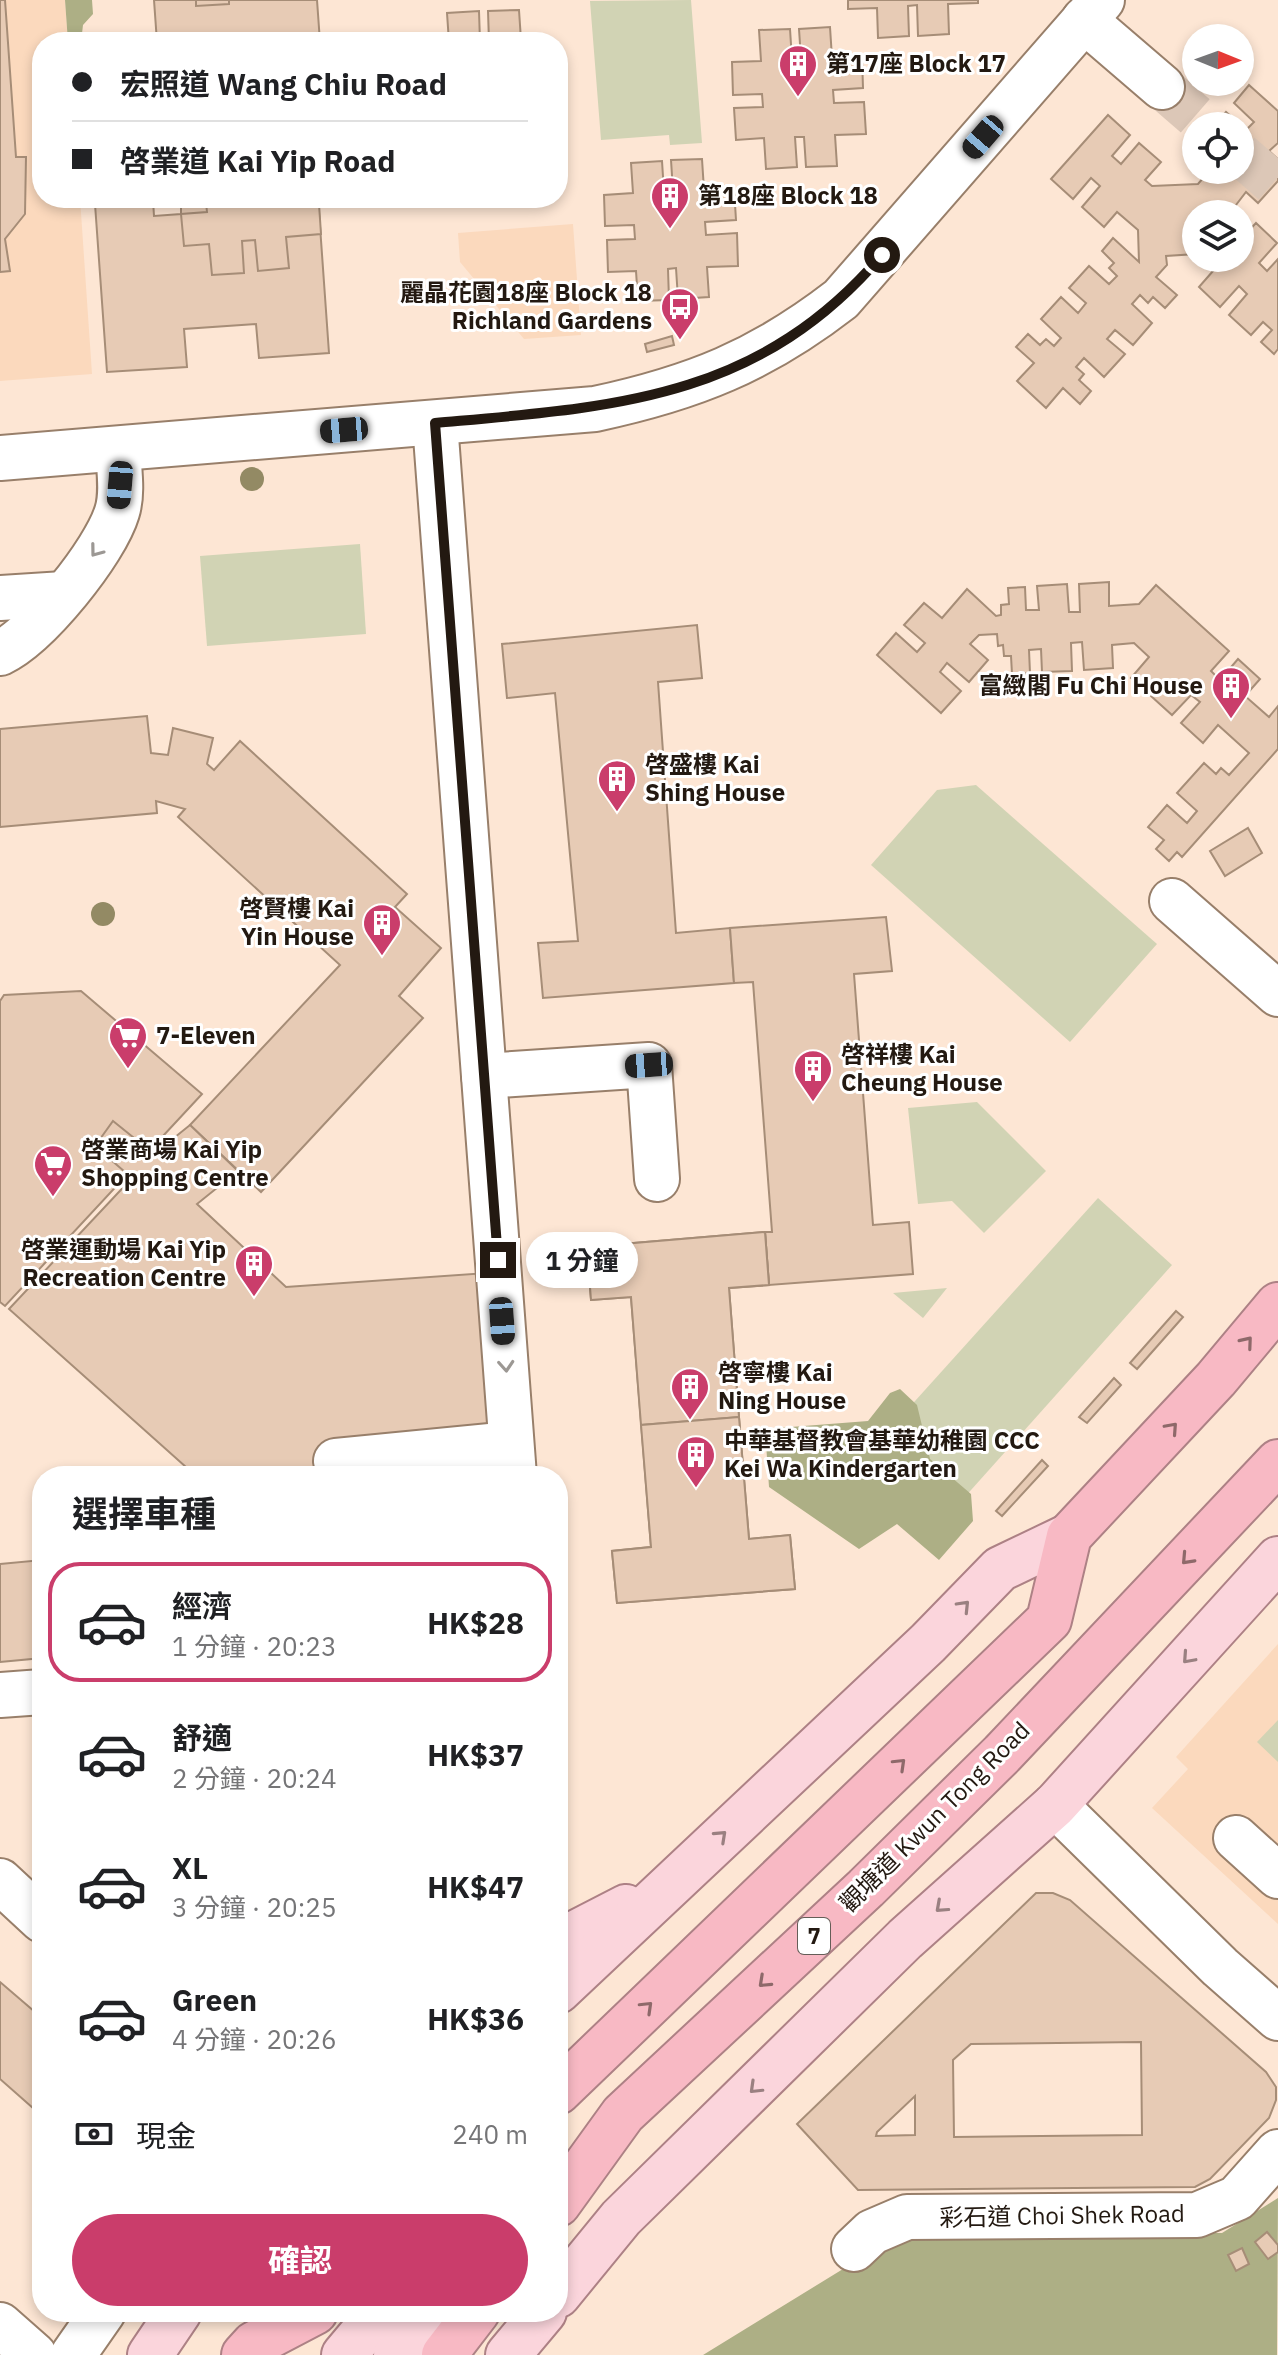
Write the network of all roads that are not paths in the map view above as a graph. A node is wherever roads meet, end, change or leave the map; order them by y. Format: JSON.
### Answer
{"nodes":[{"id":1,"x":1093,"y":10,"type":"edge"},
{"id":2,"x":1162,"y":87,"type":"tunnel mouth"},
{"id":3,"x":435,"y":423,"type":"junction"},
{"id":4,"x":118,"y":450,"type":"junction"},
{"id":5,"x":0,"y":458,"type":"edge"},
{"id":6,"x":20,"y":602,"type":"edge"},
{"id":7,"x":0,"y":653,"type":"edge"},
{"id":8,"x":1172,"y":901,"type":"dead end"},
{"id":9,"x":1278,"y":994,"type":"edge"},
{"id":10,"x":484,"y":1076,"type":"junction"},
{"id":11,"x":657,"y":1179,"type":"dead end"},
{"id":12,"x":1278,"y":1305,"type":"edge"},
{"id":13,"x":512,"y":1460,"type":"edge"},
{"id":14,"x":336,"y":1461,"type":"dead end"},
{"id":15,"x":1278,"y":1462,"type":"edge"},
{"id":16,"x":1069,"y":1536,"type":"junction"},
{"id":17,"x":1278,"y":1559,"type":"edge"},
{"id":18,"x":32,"y":1693,"type":"edge"},
{"id":19,"x":0,"y":1695,"type":"edge"},
{"id":20,"x":1055,"y":1805,"type":"junction"},
{"id":21,"x":1236,"y":1838,"type":"dead end"},
{"id":22,"x":1278,"y":1876,"type":"edge"},
{"id":23,"x":0,"y":1881,"type":"edge"},
{"id":24,"x":664,"y":1889,"type":"junction"},
{"id":25,"x":32,"y":1911,"type":"edge"},
{"id":26,"x":568,"y":1937,"type":"edge"},
{"id":27,"x":568,"y":1981,"type":"edge"},
{"id":28,"x":1278,"y":2018,"type":"edge"},
{"id":29,"x":568,"y":2082,"type":"edge"},
{"id":30,"x":623,"y":2114,"type":"junction"},
{"id":31,"x":1278,"y":2152,"type":"edge"},
{"id":32,"x":568,"y":2172,"type":"edge"},
{"id":33,"x":568,"y":2190,"type":"edge"},
{"id":34,"x":863,"y":2240,"type":"dead end"},
{"id":35,"x":568,"y":2283,"type":"edge"},
{"id":36,"x":96,"y":2322,"type":"edge"},
{"id":37,"x":172,"y":2322,"type":"edge"},
{"id":38,"x":292,"y":2322,"type":"edge"},
{"id":39,"x":371,"y":2322,"type":"edge"},
{"id":40,"x":427,"y":2322,"type":"edge"},
{"id":41,"x":469,"y":2322,"type":"edge"},
{"id":42,"x":536,"y":2322,"type":"edge"},
{"id":43,"x":0,"y":2325,"type":"edge"},
{"id":44,"x":257,"y":2337,"type":"edge"},
{"id":45,"x":34,"y":2355,"type":"edge"},
{"id":46,"x":73,"y":2355,"type":"edge"},
{"id":47,"x":150,"y":2355,"type":"edge"},
{"id":48,"x":344,"y":2355,"type":"edge"},
{"id":49,"x":396,"y":2355,"type":"edge"},
{"id":50,"x":444,"y":2355,"type":"edge"},
{"id":51,"x":508,"y":2355,"type":"edge"}],
"edges":[{"from":1,"to":2,"type":"street"},
{"from":1,"to":3,"type":"street"},
{"from":3,"to":4,"type":"street"},
{"from":3,"to":10,"type":"street"},
{"from":4,"to":5,"type":"street"},
{"from":4,"to":6,"type":"street","one_way":true},
{"from":6,"to":7,"type":"street"},
{"from":8,"to":9,"type":"street"},
{"from":10,"to":11,"type":"street"},
{"from":10,"to":13,"type":"street","one_way":true},
{"from":16,"to":12,"type":"highway","one_way":true},
{"from":13,"to":14,"type":"street"},
{"from":15,"to":30,"type":"highway","name":"觀塘道 Kwun Tong Road","number":"7","one_way":true},
{"from":24,"to":16,"type":"main road","one_way":true},
{"from":29,"to":16,"type":"highway","one_way":true},
{"from":17,"to":20,"type":"main road","one_way":true},
{"from":18,"to":19,"type":"street"},
{"from":20,"to":28,"type":"street"},
{"from":20,"to":35,"type":"main road","one_way":true},
{"from":21,"to":22,"type":"street"},
{"from":23,"to":25,"type":"street"},
{"from":24,"to":26,"type":"main road"},
{"from":24,"to":27,"type":"main road"},
{"from":30,"to":32,"type":"main road"},
{"from":30,"to":33,"type":"highway","name":"觀塘道 Kwun Tong Road","number":"7"},
{"from":31,"to":34,"type":"street","name":"彩石道 Choi Shek Road"},
{"from":36,"to":46,"type":"street"},
{"from":37,"to":47,"type":"main road"},
{"from":38,"to":44,"type":"highway"},
{"from":39,"to":48,"type":"main road"},
{"from":40,"to":49,"type":"main road"},
{"from":41,"to":50,"type":"highway"},
{"from":42,"to":51,"type":"main road"},
{"from":43,"to":45,"type":"street"}]}
